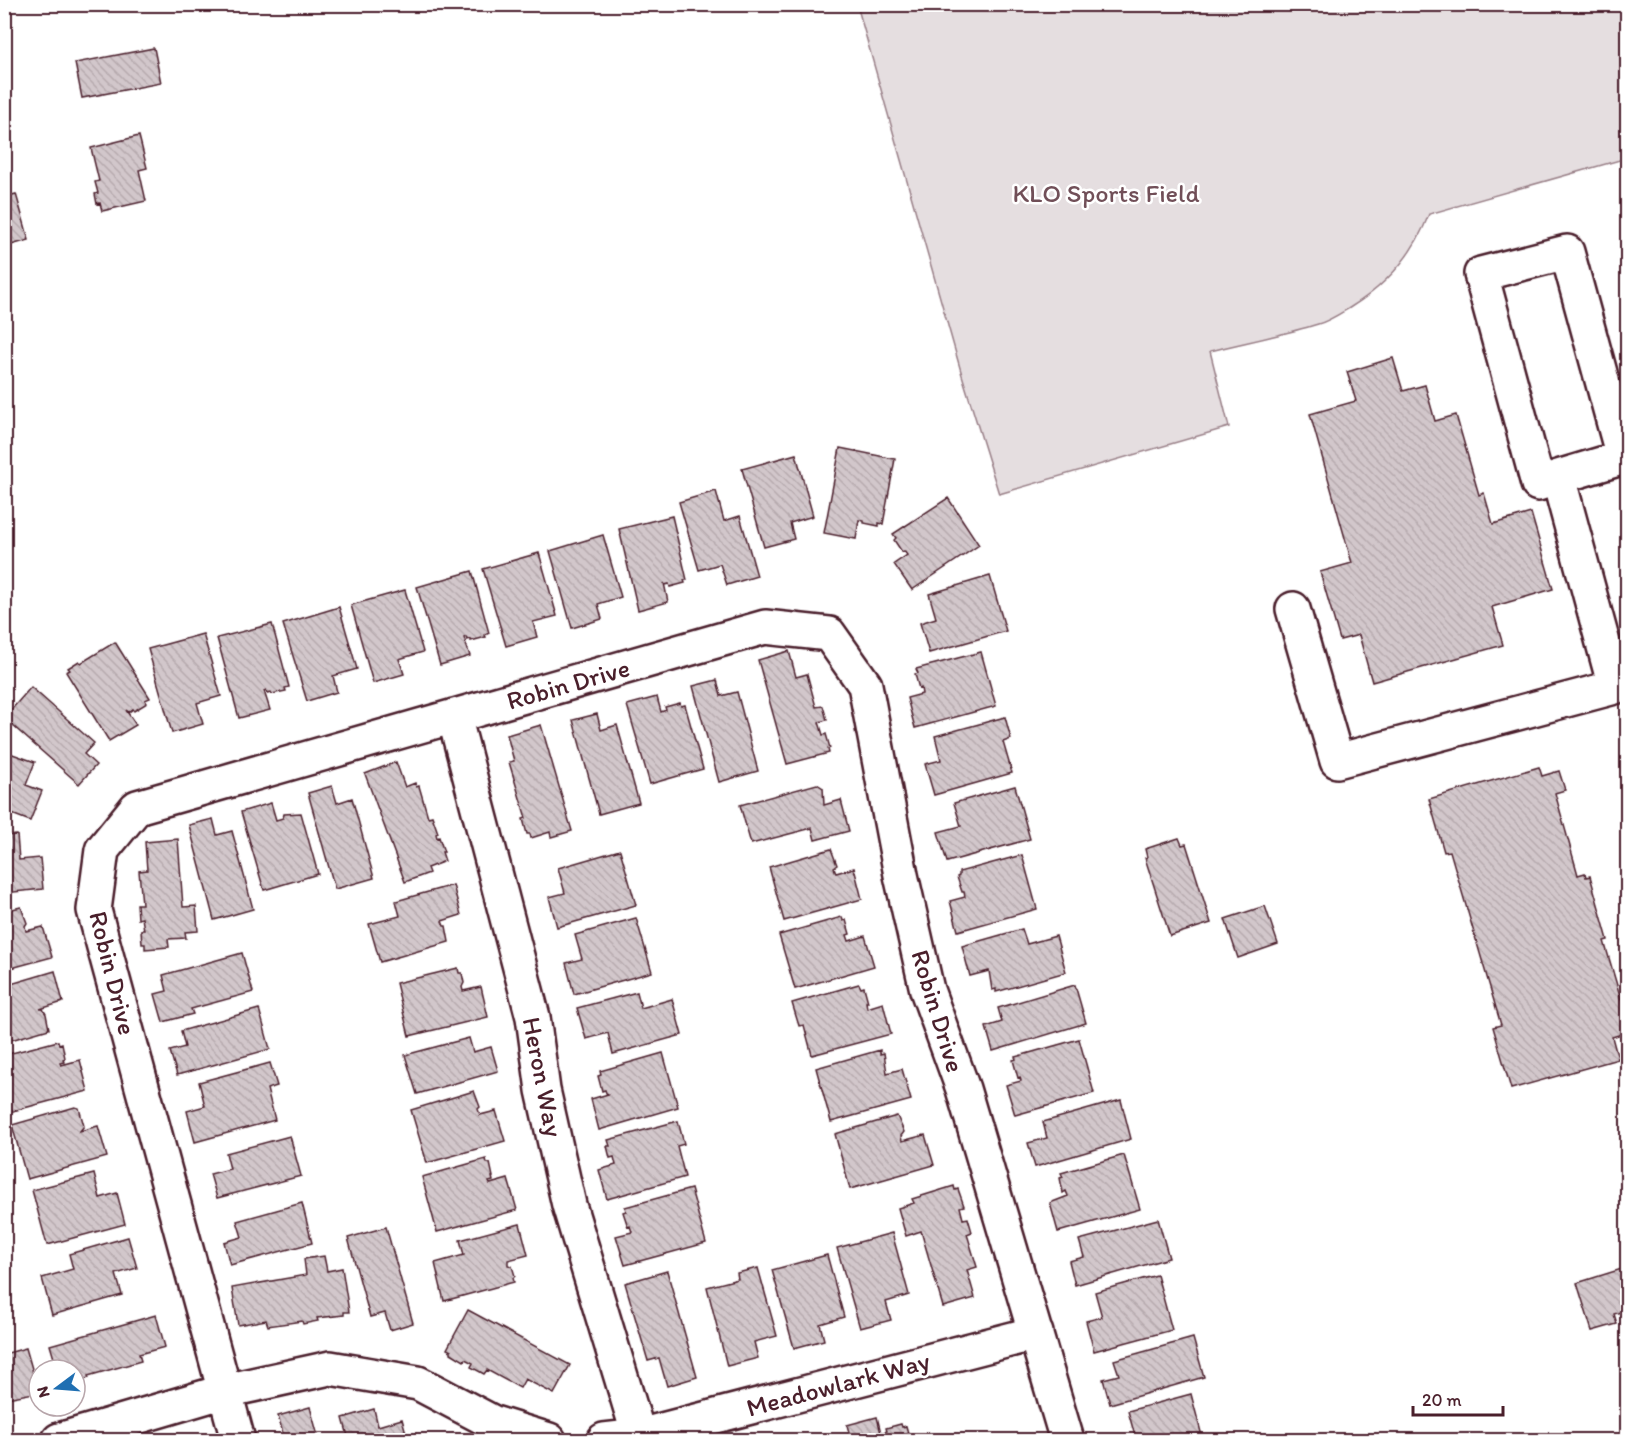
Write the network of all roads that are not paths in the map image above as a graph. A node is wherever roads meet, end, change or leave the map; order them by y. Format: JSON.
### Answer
{"nodes":[{"id":1,"x":1625,"y":457,"type":"edge"},
{"id":2,"x":1558,"y":477,"type":"junction"},
{"id":3,"x":1293,"y":609,"type":"dead end"},
{"id":4,"x":454,"y":716,"type":"junction"},
{"id":5,"x":1036,"y":1333,"type":"junction"},
{"id":6,"x":225,"y":1391,"type":"junction"},
{"id":7,"x":639,"y":1436,"type":"junction"},
{"id":8,"x":59,"y":1440,"type":"edge"},
{"id":9,"x":238,"y":1440,"type":"edge"},
{"id":10,"x":549,"y":1440,"type":"edge"},
{"id":11,"x":604,"y":1440,"type":"edge"},
{"id":12,"x":1067,"y":1440,"type":"edge"}],
"edges":[{"from":1,"to":2,"type":"street"},
{"from":1,"to":2,"type":"street"},
{"from":2,"to":3,"type":"street"},
{"from":4,"to":5,"type":"street","name":"Robin Drive"},
{"from":4,"to":6,"type":"street","name":"Robin Drive"},
{"from":4,"to":7,"type":"street","name":"Heron Way"},
{"from":5,"to":7,"type":"street","name":"Meadowlark Way"},
{"from":5,"to":12,"type":"street","name":"Robin Drive"},
{"from":6,"to":8,"type":"street"},
{"from":6,"to":9,"type":"street","name":"Robin Drive"},
{"from":6,"to":10,"type":"street"},
{"from":7,"to":11,"type":"street","name":"Meadowlark Way"}]}
